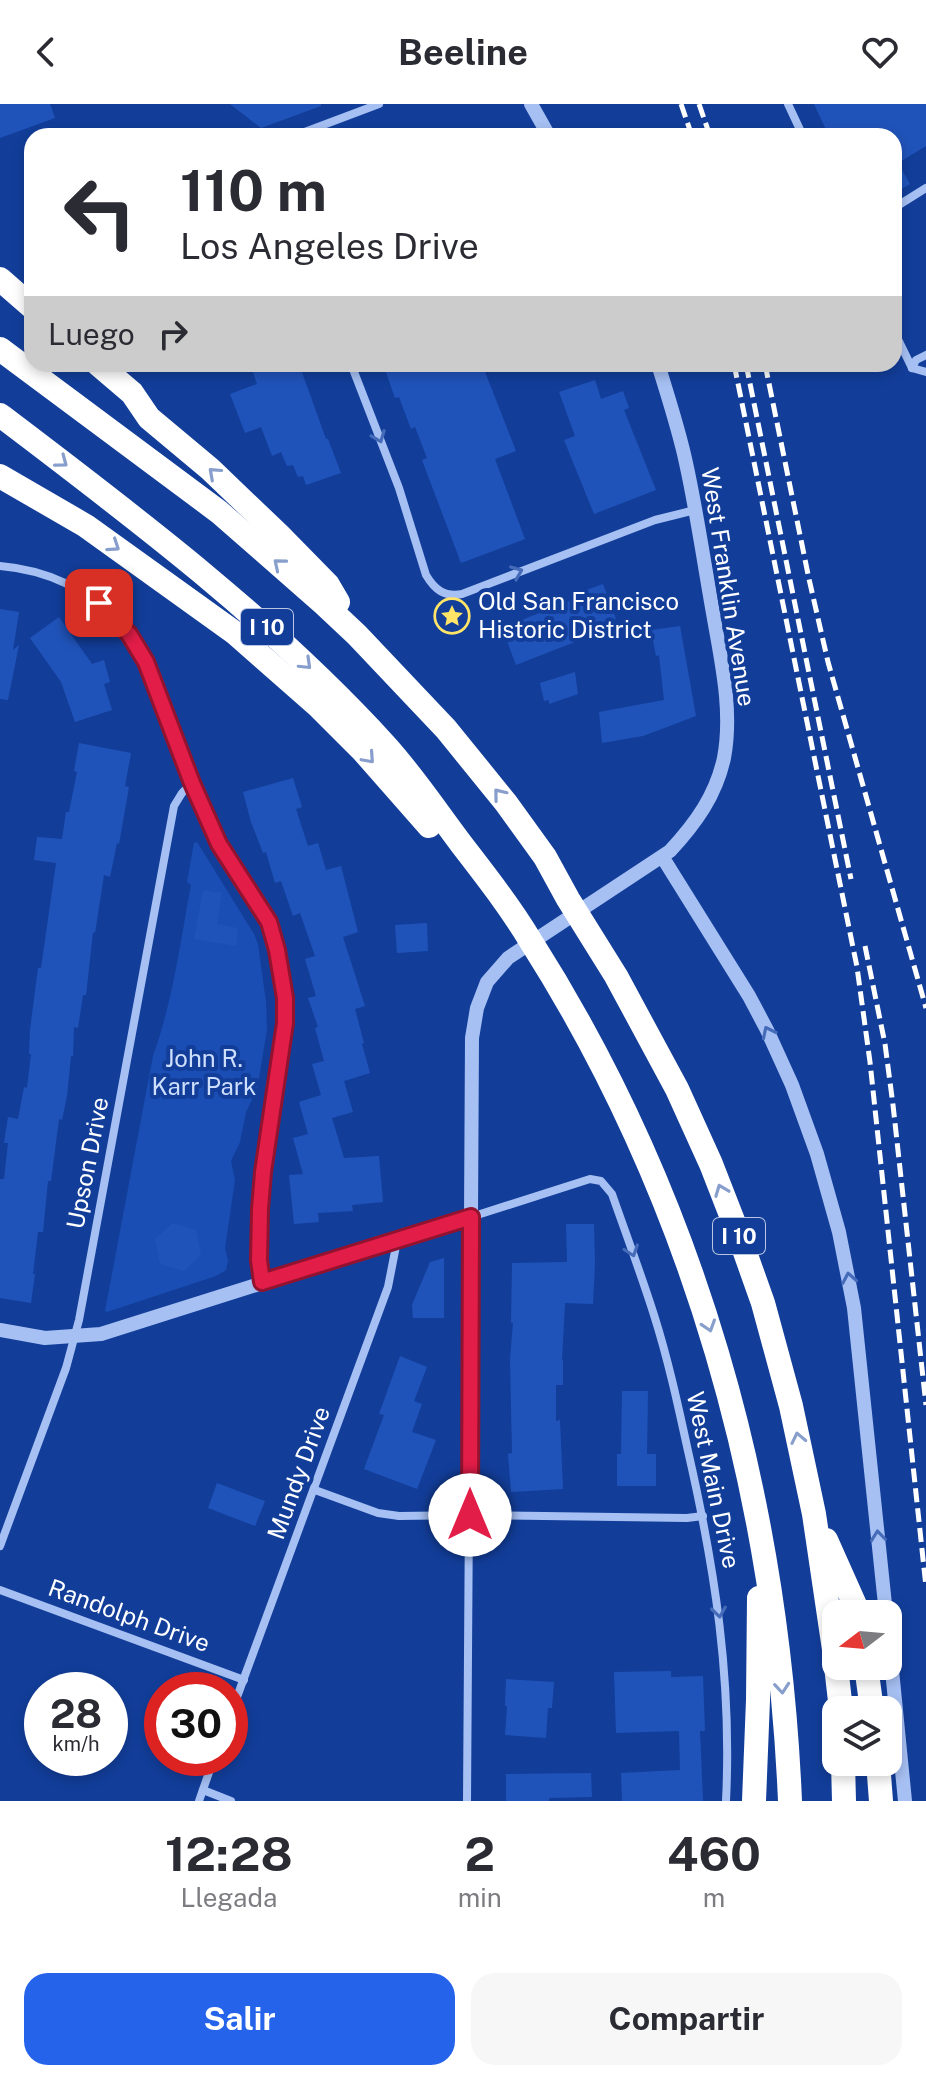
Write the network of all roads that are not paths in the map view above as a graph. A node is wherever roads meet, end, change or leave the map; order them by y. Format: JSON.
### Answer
{"nodes":[{"id":1,"x":379,"y":104,"type":"edge"},
{"id":2,"x":531,"y":104,"type":"edge"},
{"id":3,"x":788,"y":104,"type":"edge"},
{"id":4,"x":315,"y":128,"type":"edge"},
{"id":5,"x":544,"y":128,"type":"edge"},
{"id":6,"x":799,"y":128,"type":"edge"},
{"id":7,"x":926,"y":188,"type":"edge"},
{"id":8,"x":902,"y":203,"type":"edge"},
{"id":9,"x":0,"y":279,"type":"edge"},
{"id":10,"x":24,"y":300,"type":"edge"},
{"id":11,"x":902,"y":347,"type":"edge"},
{"id":12,"x":0,"y":349,"type":"edge"},
{"id":13,"x":926,"y":355,"type":"edge"},
{"id":14,"x":24,"y":367,"type":"edge"},
{"id":15,"x":912,"y":368,"type":"junction"},
{"id":16,"x":31,"y":372,"type":"edge"},
{"id":17,"x":107,"y":372,"type":"edge"},
{"id":18,"x":354,"y":372,"type":"edge"},
{"id":19,"x":660,"y":372,"type":"edge"},
{"id":20,"x":926,"y":372,"type":"edge"},
{"id":21,"x":0,"y":415,"type":"edge"},
{"id":22,"x":0,"y":476,"type":"edge"},
{"id":23,"x":695,"y":510,"type":"junction"},
{"id":24,"x":0,"y":566,"type":"edge"},
{"id":25,"x":357,"y":635,"type":"junction"},
{"id":26,"x":192,"y":783,"type":"junction"},
{"id":27,"x":663,"y":858,"type":"junction"},
{"id":28,"x":486,"y":887,"type":"junction"},
{"id":29,"x":471,"y":1217,"type":"junction"},
{"id":30,"x":397,"y":1240,"type":"junction"},
{"id":31,"x":262,"y":1282,"type":"junction"},
{"id":32,"x":0,"y":1330,"type":"edge"},
{"id":33,"x":74,"y":1336,"type":"junction"},
{"id":34,"x":315,"y":1490,"type":"junction"},
{"id":35,"x":814,"y":1514,"type":"junction"},
{"id":36,"x":470,"y":1515,"type":"junction"},
{"id":37,"x":703,"y":1516,"type":"junction"},
{"id":38,"x":759,"y":1528,"type":"junction"},
{"id":39,"x":0,"y":1546,"type":"edge"},
{"id":40,"x":0,"y":1590,"type":"edge"},
{"id":41,"x":827,"y":1600,"type":"edge"},
{"id":42,"x":853,"y":1600,"type":"edge"},
{"id":43,"x":885,"y":1600,"type":"edge"},
{"id":44,"x":222,"y":1672,"type":"edge"},
{"id":45,"x":247,"y":1672,"type":"edge"},
{"id":46,"x":893,"y":1680,"type":"edge"},
{"id":47,"x":208,"y":1776,"type":"edge"},
{"id":48,"x":843,"y":1776,"type":"edge"},
{"id":49,"x":879,"y":1776,"type":"edge"},
{"id":50,"x":203,"y":1790,"type":"junction"},
{"id":51,"x":199,"y":1801,"type":"edge"},
{"id":52,"x":231,"y":1801,"type":"edge"},
{"id":53,"x":467,"y":1801,"type":"edge"},
{"id":54,"x":726,"y":1801,"type":"edge"},
{"id":55,"x":754,"y":1801,"type":"edge"},
{"id":56,"x":790,"y":1801,"type":"edge"},
{"id":57,"x":844,"y":1801,"type":"edge"},
{"id":58,"x":881,"y":1801,"type":"edge"},
{"id":59,"x":905,"y":1801,"type":"edge"}],
"edges":[{"from":1,"to":4,"type":"street"},
{"from":2,"to":5,"type":"street"},
{"from":3,"to":6,"type":"street"},
{"from":7,"to":8,"type":"street"},
{"from":9,"to":10,"type":"highway"},
{"from":11,"to":15,"type":"street"},
{"from":14,"to":12,"type":"highway","number":"I 10","one_way":true},
{"from":13,"to":15,"type":"street"},
{"from":15,"to":20,"type":"street"},
{"from":25,"to":16,"type":"highway","number":"I 10","one_way":true},
{"from":25,"to":17,"type":"highway","one_way":true},
{"from":18,"to":23,"type":"street","one_way":true},
{"from":19,"to":23,"type":"street","name":"West Franklin Avenue"},
{"from":21,"to":28,"type":"highway","number":"I 10","one_way":true},
{"from":22,"to":28,"type":"highway","one_way":true},
{"from":23,"to":27,"type":"street","name":"West Franklin Avenue"},
{"from":24,"to":26,"type":"street"},
{"from":35,"to":25,"type":"highway","number":"I 10","one_way":true},
{"from":26,"to":31,"type":"street"},
{"from":26,"to":33,"type":"street","name":"Upson Drive"},
{"from":27,"to":29,"type":"street","name":"West Franklin Avenue"},
{"from":43,"to":27,"type":"street","one_way":true},
{"from":28,"to":38,"type":"highway","number":"I 10","one_way":true},
{"from":29,"to":30,"type":"street"},
{"from":29,"to":36,"type":"street"},
{"from":29,"to":37,"type":"street","name":"West Main Drive","one_way":true},
{"from":30,"to":31,"type":"street"},
{"from":30,"to":34,"type":"street","name":"Mundy Drive"},
{"from":31,"to":33,"type":"street"},
{"from":32,"to":33,"type":"street"},
{"from":33,"to":39,"type":"street","name":"Upson Drive"},
{"from":34,"to":36,"type":"street"},
{"from":34,"to":45,"type":"street","name":"Mundy Drive"},
{"from":35,"to":41,"type":"highway","number":"I 10"},
{"from":35,"to":42,"type":"highway"},
{"from":36,"to":37,"type":"street"},
{"from":36,"to":53,"type":"street"},
{"from":37,"to":54,"type":"street","name":"West Main Drive","one_way":true},
{"from":38,"to":55,"type":"highway"},
{"from":38,"to":56,"type":"highway","number":"I 10","one_way":true},
{"from":40,"to":44,"type":"street","name":"Randolph Drive"},
{"from":46,"to":59,"type":"street"},
{"from":47,"to":50,"type":"street"},
{"from":48,"to":57,"type":"highway"},
{"from":49,"to":58,"type":"highway"},
{"from":50,"to":51,"type":"street"},
{"from":50,"to":52,"type":"street"}]}
